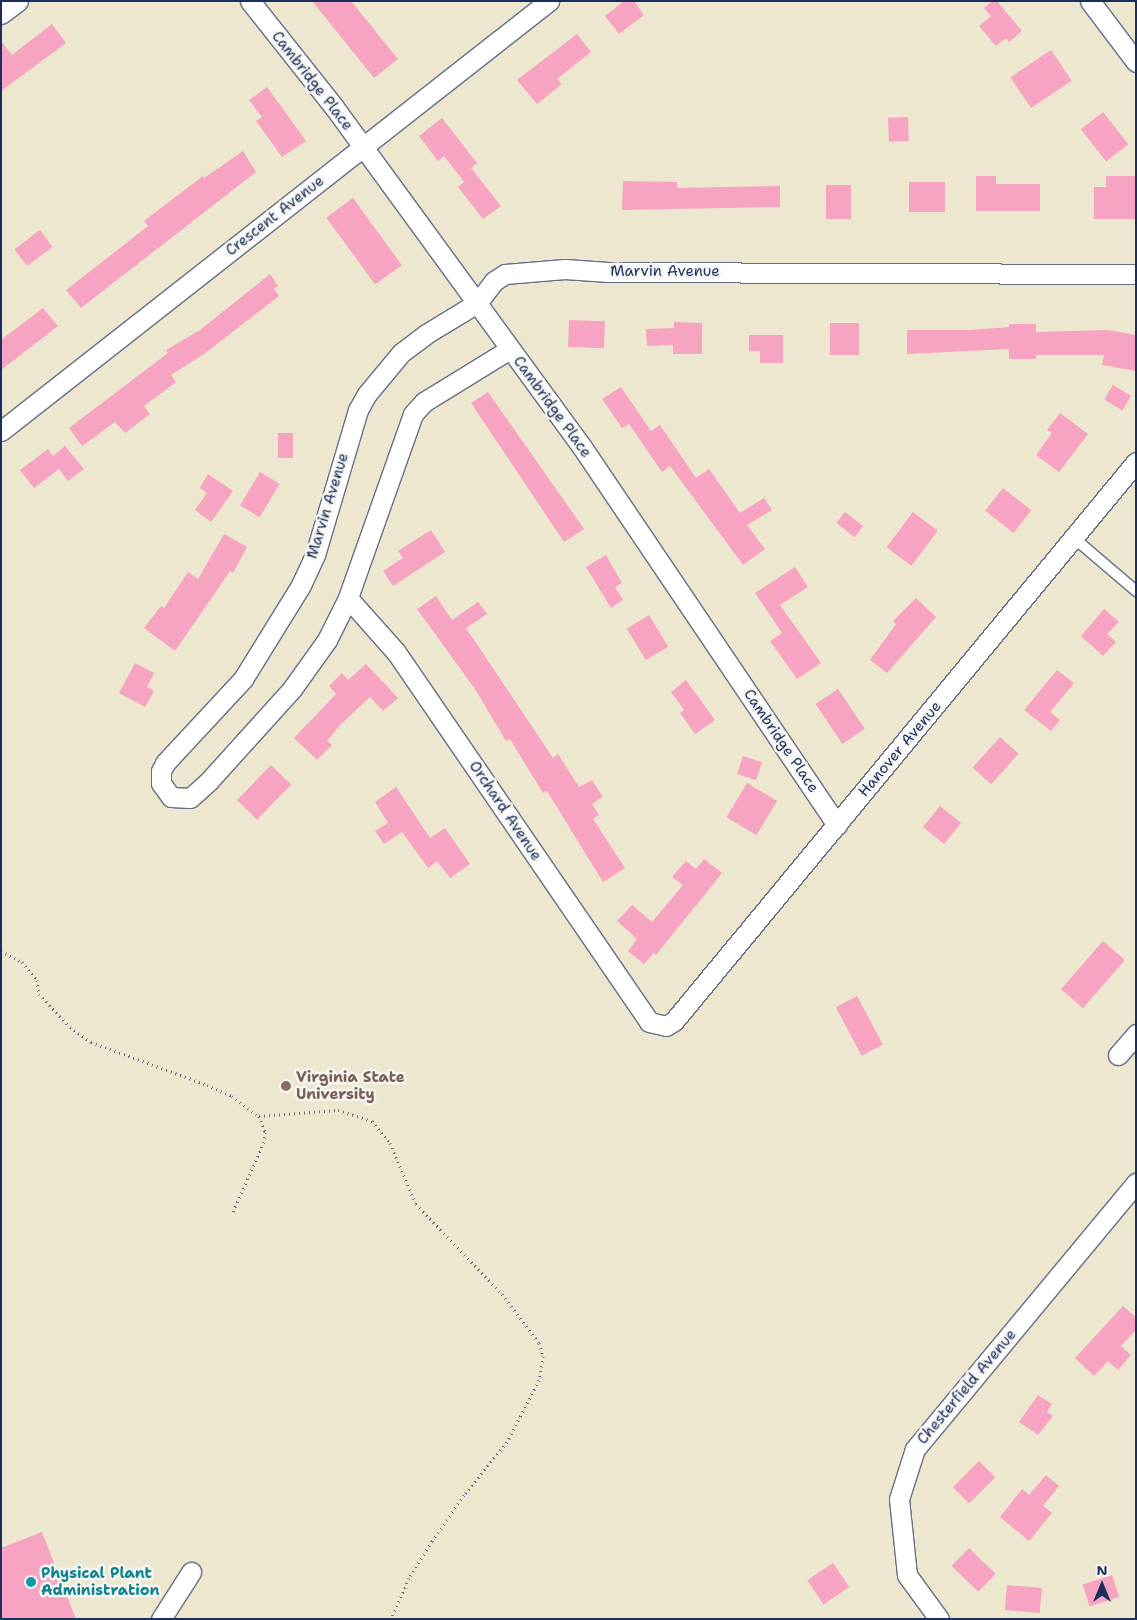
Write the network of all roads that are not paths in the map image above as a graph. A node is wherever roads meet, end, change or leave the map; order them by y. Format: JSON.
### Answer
{"nodes":[{"id":1,"x":18,"y":1,"type":"edge"},
{"id":2,"x":250,"y":1,"type":"edge"},
{"id":3,"x":549,"y":1,"type":"edge"},
{"id":4,"x":1090,"y":1,"type":"edge"},
{"id":5,"x":1,"y":14,"type":"edge"},
{"id":6,"x":1136,"y":62,"type":"edge"},
{"id":7,"x":363,"y":148,"type":"junction"},
{"id":8,"x":1136,"y":274,"type":"edge"},
{"id":9,"x":477,"y":303,"type":"junction"},
{"id":10,"x":510,"y":349,"type":"junction"},
{"id":11,"x":1,"y":431,"type":"edge"},
{"id":12,"x":1136,"y":462,"type":"edge"},
{"id":13,"x":1074,"y":538,"type":"junction"},
{"id":14,"x":1136,"y":591,"type":"edge"},
{"id":15,"x":348,"y":598,"type":"junction"},
{"id":16,"x":837,"y":825,"type":"junction"},
{"id":17,"x":657,"y":1026,"type":"joint"},
{"id":18,"x":1136,"y":1034,"type":"edge"},
{"id":19,"x":1118,"y":1055,"type":"dead end"},
{"id":20,"x":1136,"y":1183,"type":"edge"},
{"id":21,"x":191,"y":1572,"type":"dead end"},
{"id":22,"x":162,"y":1619,"type":"edge"},
{"id":23,"x":939,"y":1619,"type":"edge"}],
"edges":[{"from":1,"to":5,"type":"street"},
{"from":2,"to":7,"type":"street","name":"Cambridge Place"},
{"from":3,"to":7,"type":"street","name":"Crescent Avenue"},
{"from":4,"to":6,"type":"street"},
{"from":7,"to":9,"type":"street","name":"Cambridge Place"},
{"from":7,"to":11,"type":"street","name":"Crescent Avenue"},
{"from":8,"to":9,"type":"street","name":"Marvin Avenue"},
{"from":9,"to":10,"type":"street","name":"Cambridge Place"},
{"from":9,"to":15,"type":"street","name":"Marvin Avenue"},
{"from":10,"to":15,"type":"street","name":"Marvin Avenue"},
{"from":10,"to":16,"type":"street","name":"Cambridge Place"},
{"from":12,"to":13,"type":"street","name":"Hanover Avenue"},
{"from":13,"to":14,"type":"lane"},
{"from":13,"to":16,"type":"street","name":"Hanover Avenue"},
{"from":15,"to":17,"type":"street","name":"Orchard Avenue"},
{"from":16,"to":17,"type":"street","name":"Hanover Avenue"},
{"from":18,"to":19,"type":"street"},
{"from":20,"to":23,"type":"street","name":"Chesterfield Avenue"},
{"from":21,"to":22,"type":"street"}]}
